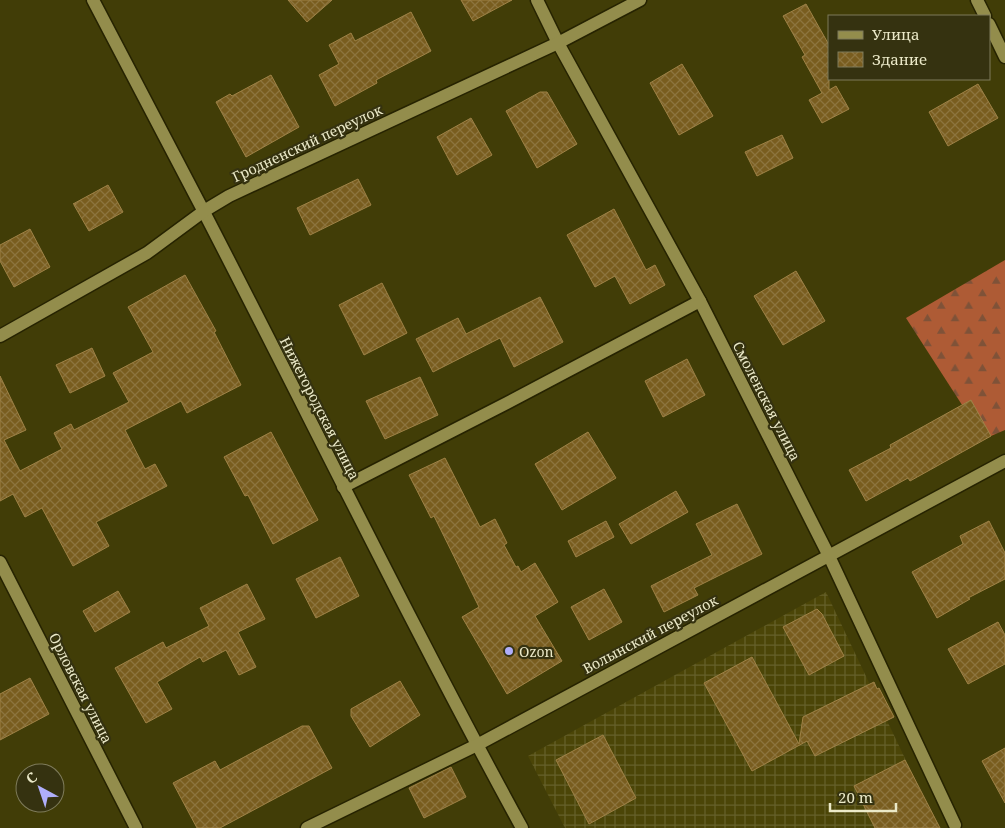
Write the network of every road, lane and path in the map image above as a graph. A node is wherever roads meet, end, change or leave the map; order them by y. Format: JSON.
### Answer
{"nodes":[{"id":1,"x":93,"y":0,"type":"edge"},
{"id":2,"x":536,"y":0,"type":"edge"},
{"id":3,"x":640,"y":0,"type":"edge"},
{"id":4,"x":977,"y":0,"type":"edge"},
{"id":5,"x":984,"y":15,"type":"edge"},
{"id":6,"x":990,"y":26,"type":"edge"},
{"id":7,"x":558,"y":43,"type":"junction"},
{"id":8,"x":1005,"y":57,"type":"edge"},
{"id":9,"x":204,"y":211,"type":"junction"},
{"id":10,"x":700,"y":301,"type":"junction"},
{"id":11,"x":0,"y":336,"type":"edge"},
{"id":12,"x":1005,"y":461,"type":"edge"},
{"id":13,"x":343,"y":487,"type":"junction"},
{"id":14,"x":828,"y":556,"type":"junction"},
{"id":15,"x":0,"y":562,"type":"edge"},
{"id":16,"x":477,"y":745,"type":"junction"},
{"id":17,"x":955,"y":825,"type":"dead end"},
{"id":18,"x":136,"y":828,"type":"edge"},
{"id":19,"x":307,"y":828,"type":"edge"},
{"id":20,"x":522,"y":828,"type":"edge"}],
"edges":[{"from":1,"to":9,"type":"street","name":"Нижегородская улица"},
{"from":2,"to":7,"type":"street","name":"Смоленская улица"},
{"from":3,"to":7,"type":"street","name":"Гродненский переулок"},
{"from":4,"to":5,"type":"street"},
{"from":6,"to":8,"type":"street"},
{"from":7,"to":9,"type":"street","name":"Гродненский переулок"},
{"from":7,"to":10,"type":"street","name":"Смоленская улица"},
{"from":9,"to":11,"type":"street","name":"Гродненский переулок"},
{"from":9,"to":13,"type":"street","name":"Нижегородская улица"},
{"from":10,"to":13,"type":"street"},
{"from":10,"to":14,"type":"street","name":"Смоленская улица"},
{"from":12,"to":14,"type":"street","name":"Волынский переулок"},
{"from":13,"to":16,"type":"street","name":"Нижегородская улица"},
{"from":14,"to":16,"type":"street","name":"Волынский переулок"},
{"from":14,"to":17,"type":"street","name":"Смоленская улица"},
{"from":15,"to":18,"type":"street","name":"Орловская улица"},
{"from":16,"to":19,"type":"street","name":"Волынский переулок"},
{"from":16,"to":20,"type":"street","name":"Нижегородская улица"}]}
